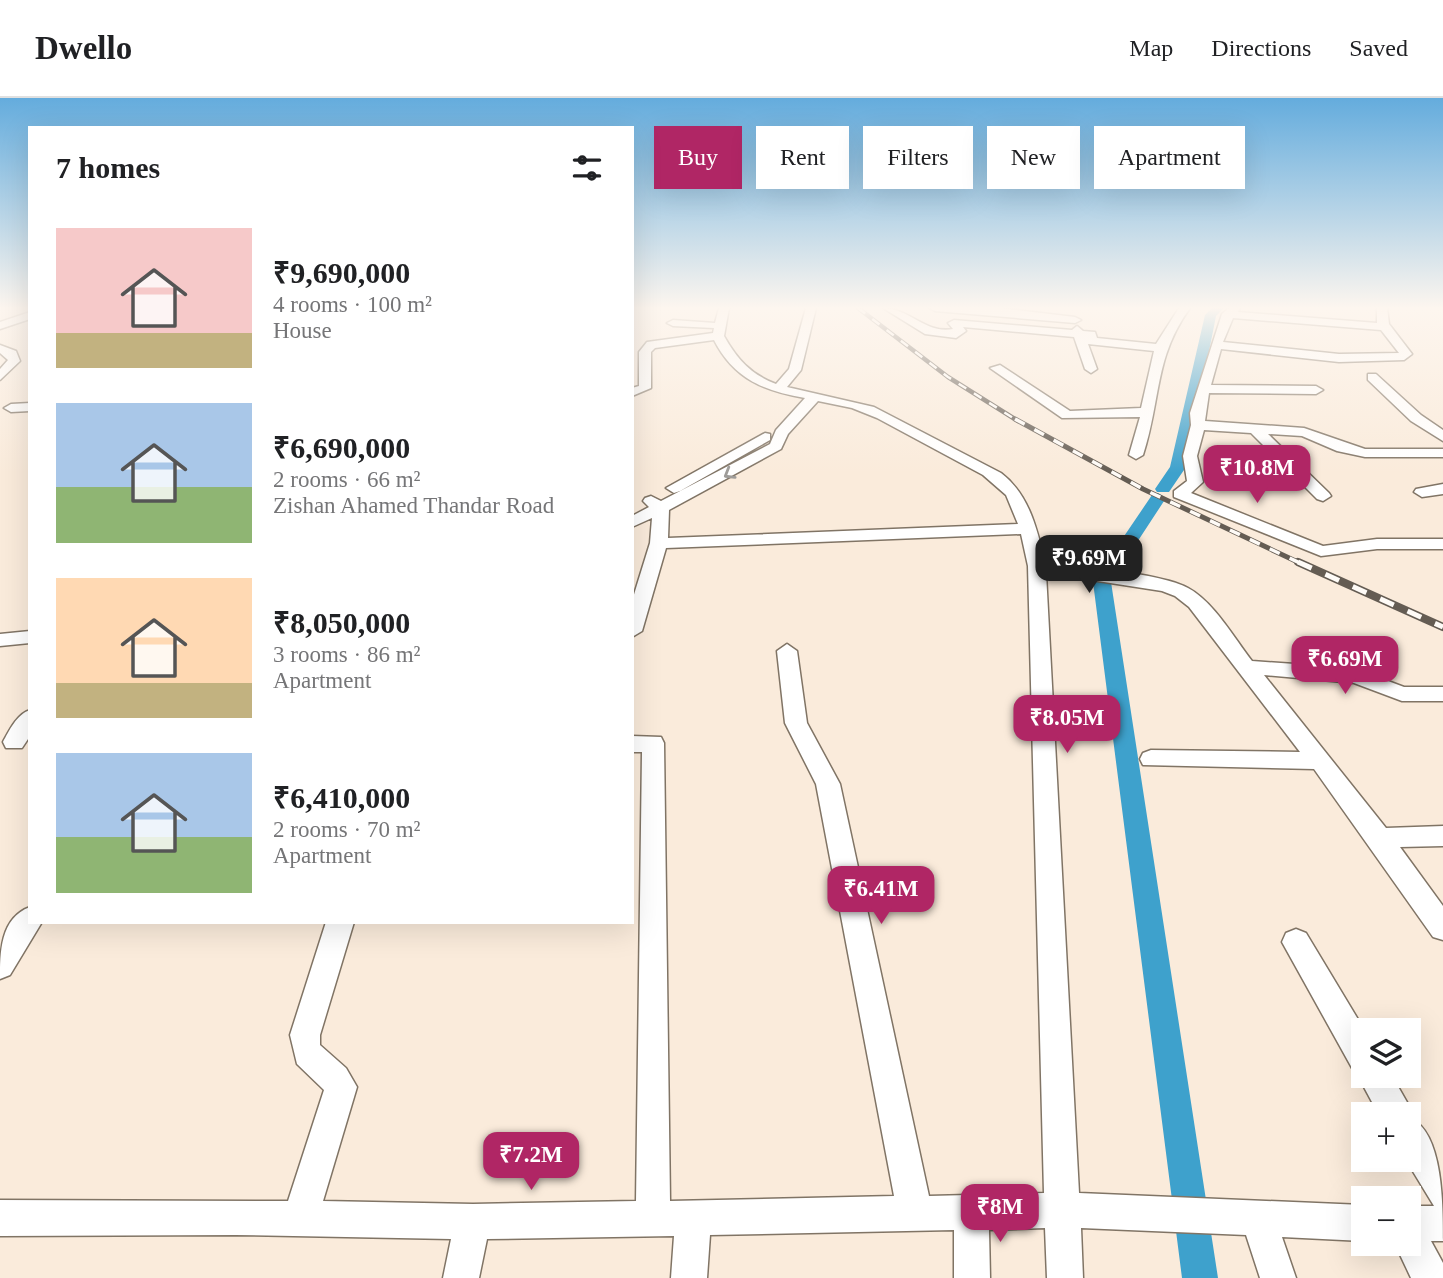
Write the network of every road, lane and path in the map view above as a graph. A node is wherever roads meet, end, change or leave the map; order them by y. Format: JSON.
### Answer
{"nodes":[{"id":1,"x":12,"y":363,"type":"edge"},
{"id":2,"x":639,"y":363,"type":"edge"},
{"id":3,"x":733,"y":363,"type":"edge"},
{"id":4,"x":796,"y":363,"type":"edge"},
{"id":5,"x":1089,"y":363,"type":"edge"},
{"id":6,"x":1156,"y":363,"type":"edge"},
{"id":7,"x":1211,"y":363,"type":"edge"},
{"id":8,"x":996,"y":368,"type":"dead end"},
{"id":9,"x":1091,"y":369,"type":"dead end"},
{"id":10,"x":0,"y":376,"type":"edge"},
{"id":11,"x":1372,"y":377,"type":"dead end"},
{"id":12,"x":778,"y":389,"type":"junction"},
{"id":13,"x":1205,"y":389,"type":"junction"},
{"id":14,"x":1316,"y":390,"type":"dead end"},
{"id":15,"x":634,"y":391,"type":"edge"},
{"id":16,"x":815,"y":396,"type":"junction"},
{"id":17,"x":28,"y":407,"type":"edge"},
{"id":18,"x":11,"y":408,"type":"dead end"},
{"id":19,"x":1147,"y":413,"type":"junction"},
{"id":20,"x":1198,"y":425,"type":"junction"},
{"id":21,"x":1255,"y":429,"type":"junction"},
{"id":22,"x":1443,"y":437,"type":"edge"},
{"id":23,"x":1443,"y":453,"type":"edge"},
{"id":24,"x":1136,"y":455,"type":"dead end"},
{"id":25,"x":1443,"y":489,"type":"edge"},
{"id":26,"x":1422,"y":492,"type":"dead end"},
{"id":27,"x":1323,"y":496,"type":"dead end"},
{"id":28,"x":656,"y":505,"type":"junction"},
{"id":29,"x":634,"y":509,"type":"edge"},
{"id":30,"x":634,"y":521,"type":"edge"},
{"id":31,"x":1028,"y":529,"type":"junction"},
{"id":32,"x":659,"y":543,"type":"junction"},
{"id":33,"x":1443,"y":544,"type":"edge"},
{"id":34,"x":1037,"y":566,"type":"junction"},
{"id":35,"x":634,"y":624,"type":"edge"},
{"id":36,"x":28,"y":637,"type":"edge"},
{"id":37,"x":0,"y":640,"type":"edge"},
{"id":38,"x":28,"y":648,"type":"edge"},
{"id":39,"x":0,"y":651,"type":"edge"},
{"id":40,"x":787,"y":651,"type":"dead end"},
{"id":41,"x":1244,"y":667,"type":"junction"},
{"id":42,"x":1443,"y":694,"type":"edge"},
{"id":43,"x":28,"y":721,"type":"edge"},
{"id":44,"x":14,"y":742,"type":"dead end"},
{"id":45,"x":634,"y":744,"type":"edge"},
{"id":46,"x":1152,"y":759,"type":"dead end"},
{"id":47,"x":1319,"y":761,"type":"junction"},
{"id":48,"x":642,"y":772,"type":"edge"},
{"id":49,"x":1443,"y":836,"type":"edge"},
{"id":50,"x":1379,"y":838,"type":"junction"},
{"id":51,"x":28,"y":922,"type":"edge"},
{"id":52,"x":339,"y":924,"type":"edge"},
{"id":53,"x":1443,"y":928,"type":"edge"},
{"id":54,"x":1296,"y":942,"type":"dead end"},
{"id":55,"x":0,"y":967,"type":"edge"},
{"id":56,"x":1351,"y":1036,"type":"edge"},
{"id":57,"x":1421,"y":1154,"type":"edge"},
{"id":58,"x":1443,"y":1192,"type":"edge"},
{"id":59,"x":1079,"y":1210,"type":"junction"},
{"id":60,"x":971,"y":1212,"type":"junction"},
{"id":61,"x":915,"y":1213,"type":"junction"},
{"id":62,"x":693,"y":1217,"type":"junction"},
{"id":63,"x":0,"y":1218,"type":"edge"},
{"id":64,"x":300,"y":1218,"type":"junction"},
{"id":65,"x":653,"y":1218,"type":"junction"},
{"id":66,"x":1258,"y":1218,"type":"junction"},
{"id":67,"x":473,"y":1222,"type":"junction"},
{"id":68,"x":1351,"y":1222,"type":"edge"},
{"id":69,"x":1443,"y":1223,"type":"edge"},
{"id":70,"x":1421,"y":1224,"type":"edge"},
{"id":71,"x":1419,"y":1256,"type":"edge"},
{"id":72,"x":461,"y":1278,"type":"edge"},
{"id":73,"x":689,"y":1278,"type":"edge"},
{"id":74,"x":972,"y":1278,"type":"edge"},
{"id":75,"x":1065,"y":1278,"type":"edge"},
{"id":76,"x":1278,"y":1278,"type":"edge"},
{"id":77,"x":1431,"y":1278,"type":"edge"}],
"edges":[{"from":1,"to":10,"type":"street"},
{"from":2,"to":15,"type":"street"},
{"from":3,"to":12,"type":"street"},
{"from":4,"to":12,"type":"street"},
{"from":5,"to":9,"type":"street"},
{"from":6,"to":19,"type":"street"},
{"from":7,"to":13,"type":"street"},
{"from":8,"to":19,"type":"street"},
{"from":11,"to":22,"type":"street"},
{"from":12,"to":16,"type":"street"},
{"from":13,"to":14,"type":"street"},
{"from":13,"to":20,"type":"street"},
{"from":16,"to":28,"type":"street"},
{"from":16,"to":31,"type":"street"},
{"from":17,"to":18,"type":"street"},
{"from":19,"to":24,"type":"street"},
{"from":20,"to":21,"type":"street"},
{"from":20,"to":33,"type":"street"},
{"from":21,"to":23,"type":"street"},
{"from":21,"to":27,"type":"street"},
{"from":25,"to":26,"type":"street"},
{"from":28,"to":29,"type":"street"},
{"from":28,"to":30,"type":"street"},
{"from":28,"to":32,"type":"street"},
{"from":31,"to":32,"type":"street"},
{"from":31,"to":34,"type":"street"},
{"from":32,"to":35,"type":"street"},
{"from":34,"to":41,"type":"street"},
{"from":34,"to":59,"type":"street"},
{"from":36,"to":37,"type":"street"},
{"from":38,"to":39,"type":"street"},
{"from":40,"to":61,"type":"street"},
{"from":41,"to":42,"type":"street"},
{"from":41,"to":47,"type":"street"},
{"from":43,"to":44,"type":"street"},
{"from":45,"to":48,"type":"street"},
{"from":46,"to":47,"type":"street"},
{"from":47,"to":50,"type":"street"},
{"from":48,"to":65,"type":"street"},
{"from":49,"to":50,"type":"street"},
{"from":50,"to":53,"type":"street"},
{"from":51,"to":55,"type":"street"},
{"from":52,"to":64,"type":"street"},
{"from":54,"to":56,"type":"street"},
{"from":57,"to":58,"type":"street"},
{"from":59,"to":60,"type":"street"},
{"from":59,"to":66,"type":"street"},
{"from":59,"to":75,"type":"street"},
{"from":60,"to":61,"type":"street"},
{"from":60,"to":74,"type":"street"},
{"from":61,"to":62,"type":"street"},
{"from":62,"to":65,"type":"street"},
{"from":62,"to":73,"type":"street"},
{"from":63,"to":64,"type":"street"},
{"from":64,"to":67,"type":"street"},
{"from":65,"to":67,"type":"street"},
{"from":66,"to":68,"type":"street"},
{"from":66,"to":76,"type":"street"},
{"from":67,"to":72,"type":"street"},
{"from":69,"to":70,"type":"street"},
{"from":71,"to":77,"type":"street"}]}
